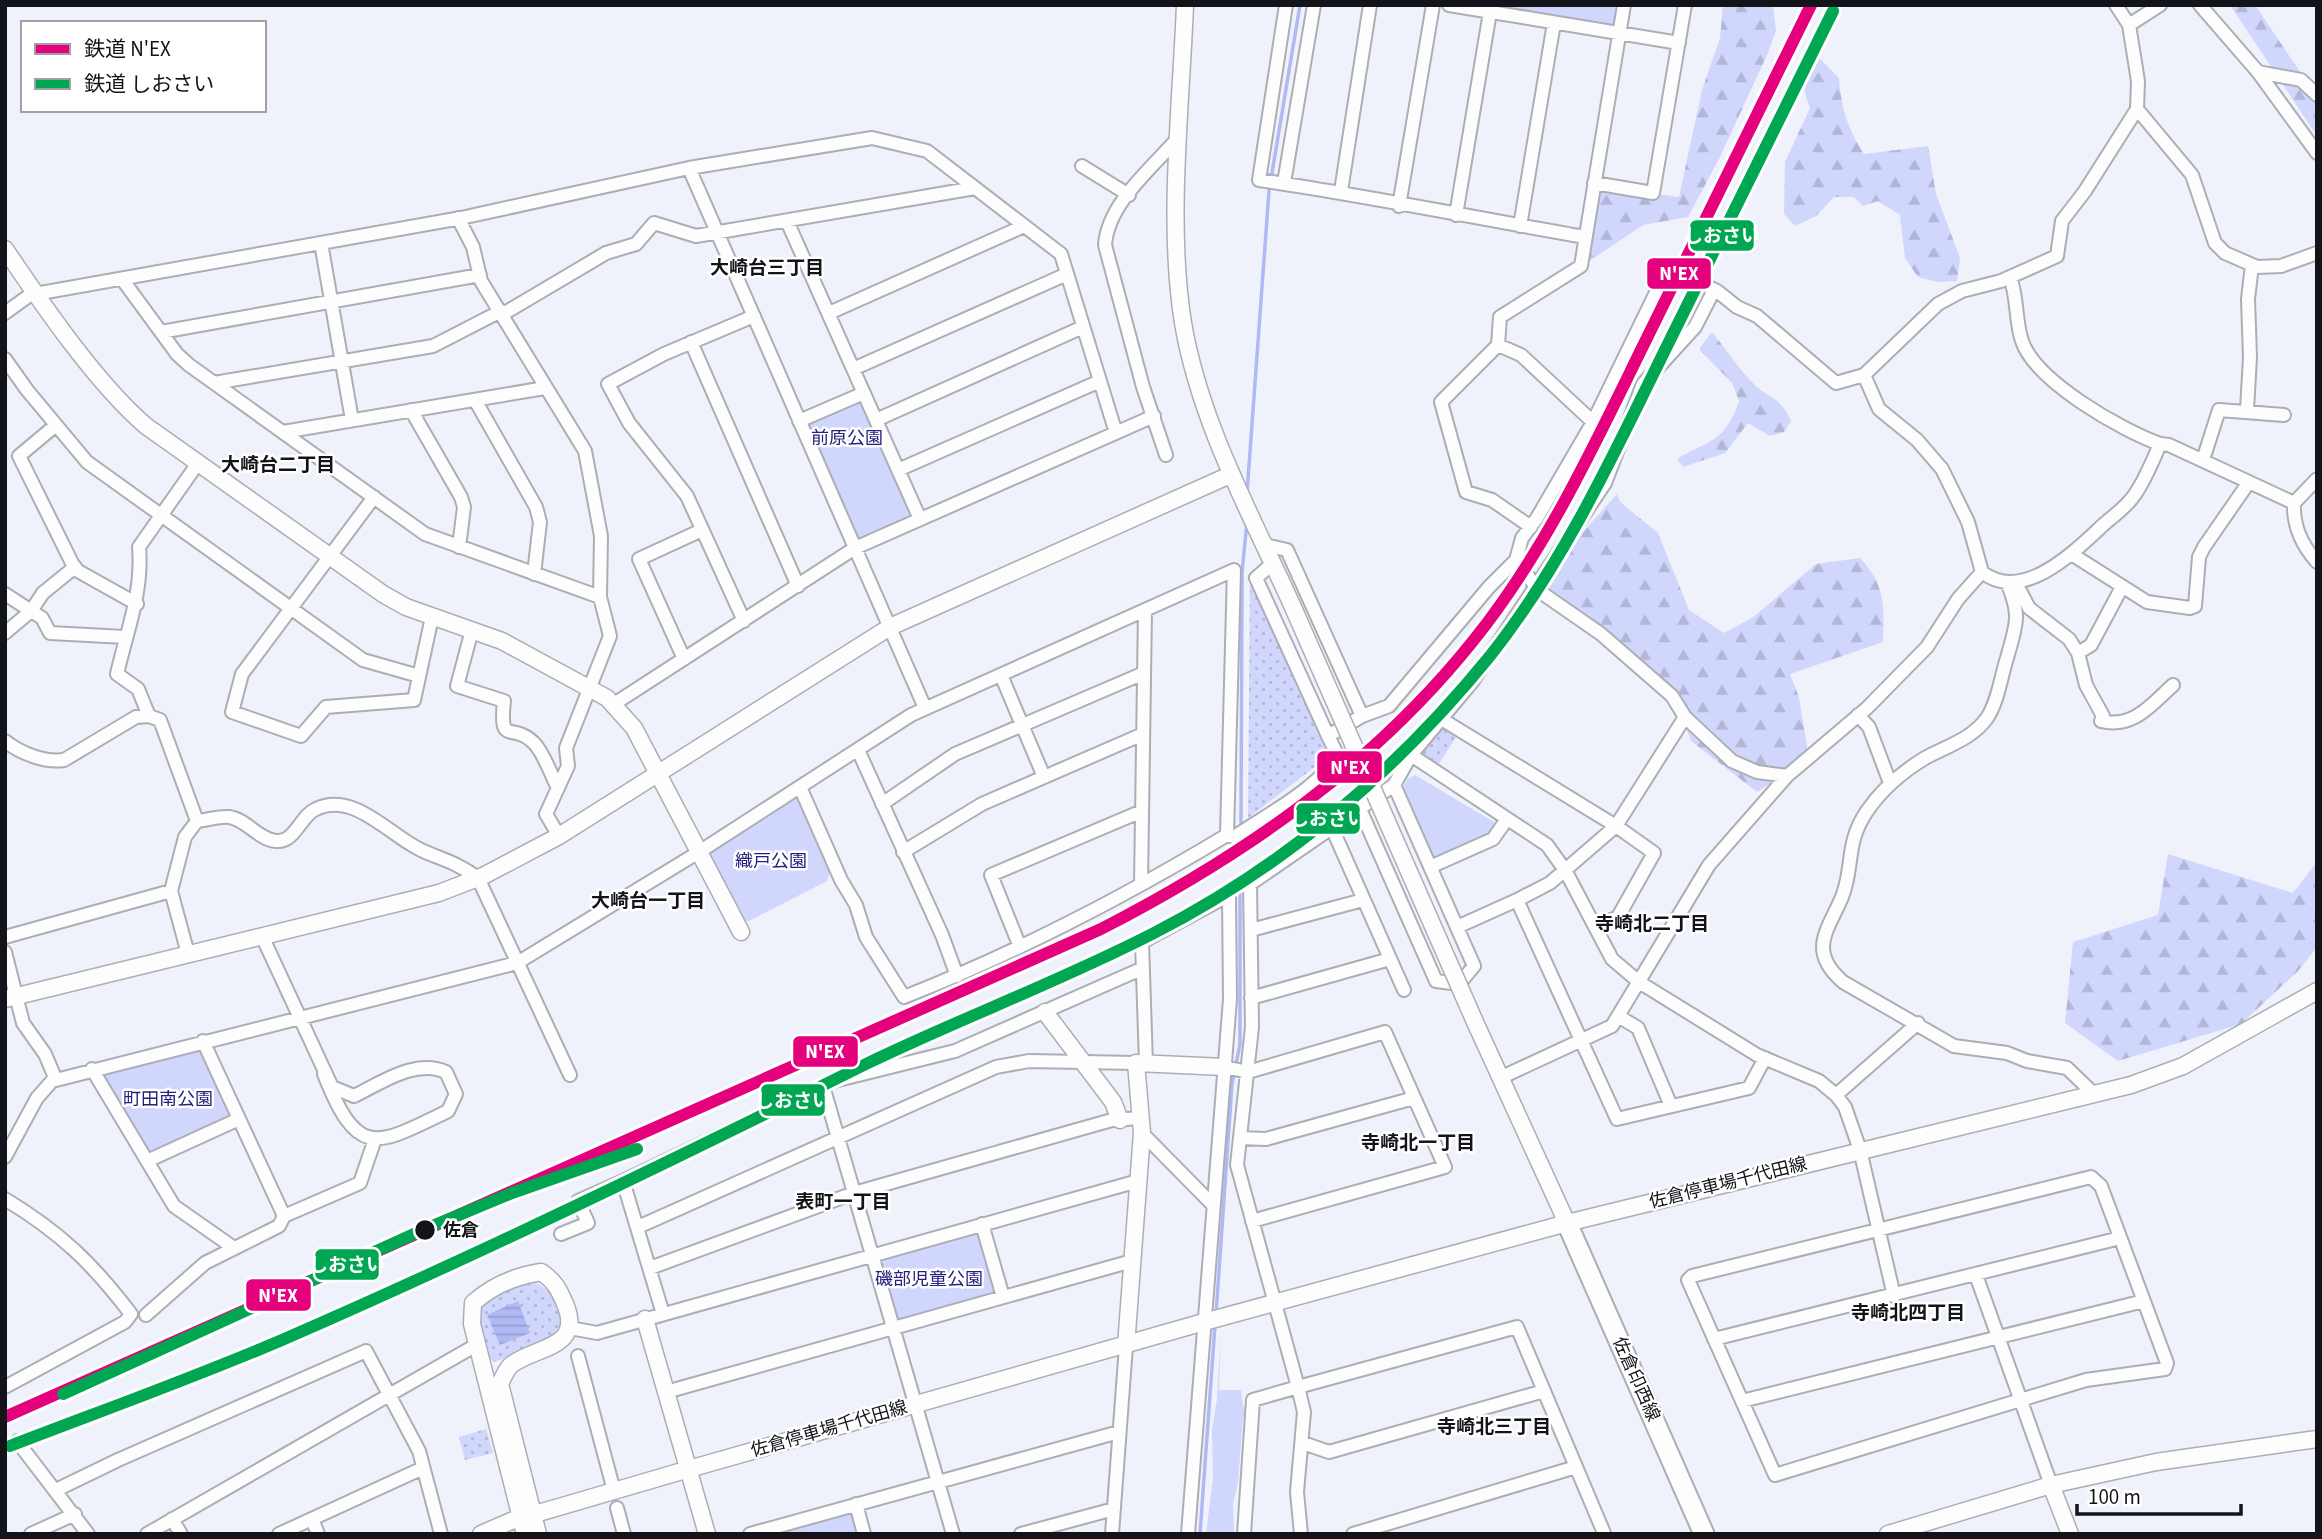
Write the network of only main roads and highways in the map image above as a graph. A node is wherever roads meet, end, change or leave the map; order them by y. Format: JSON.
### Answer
{"nodes":[{"id":1,"x":1567,"y":1223,"type":"road end"},
{"id":2,"x":1704,"y":1534,"type":"edge"}],
"edges":[{"from":1,"to":2,"type":"main road","name":"佐倉印西線"}]}
